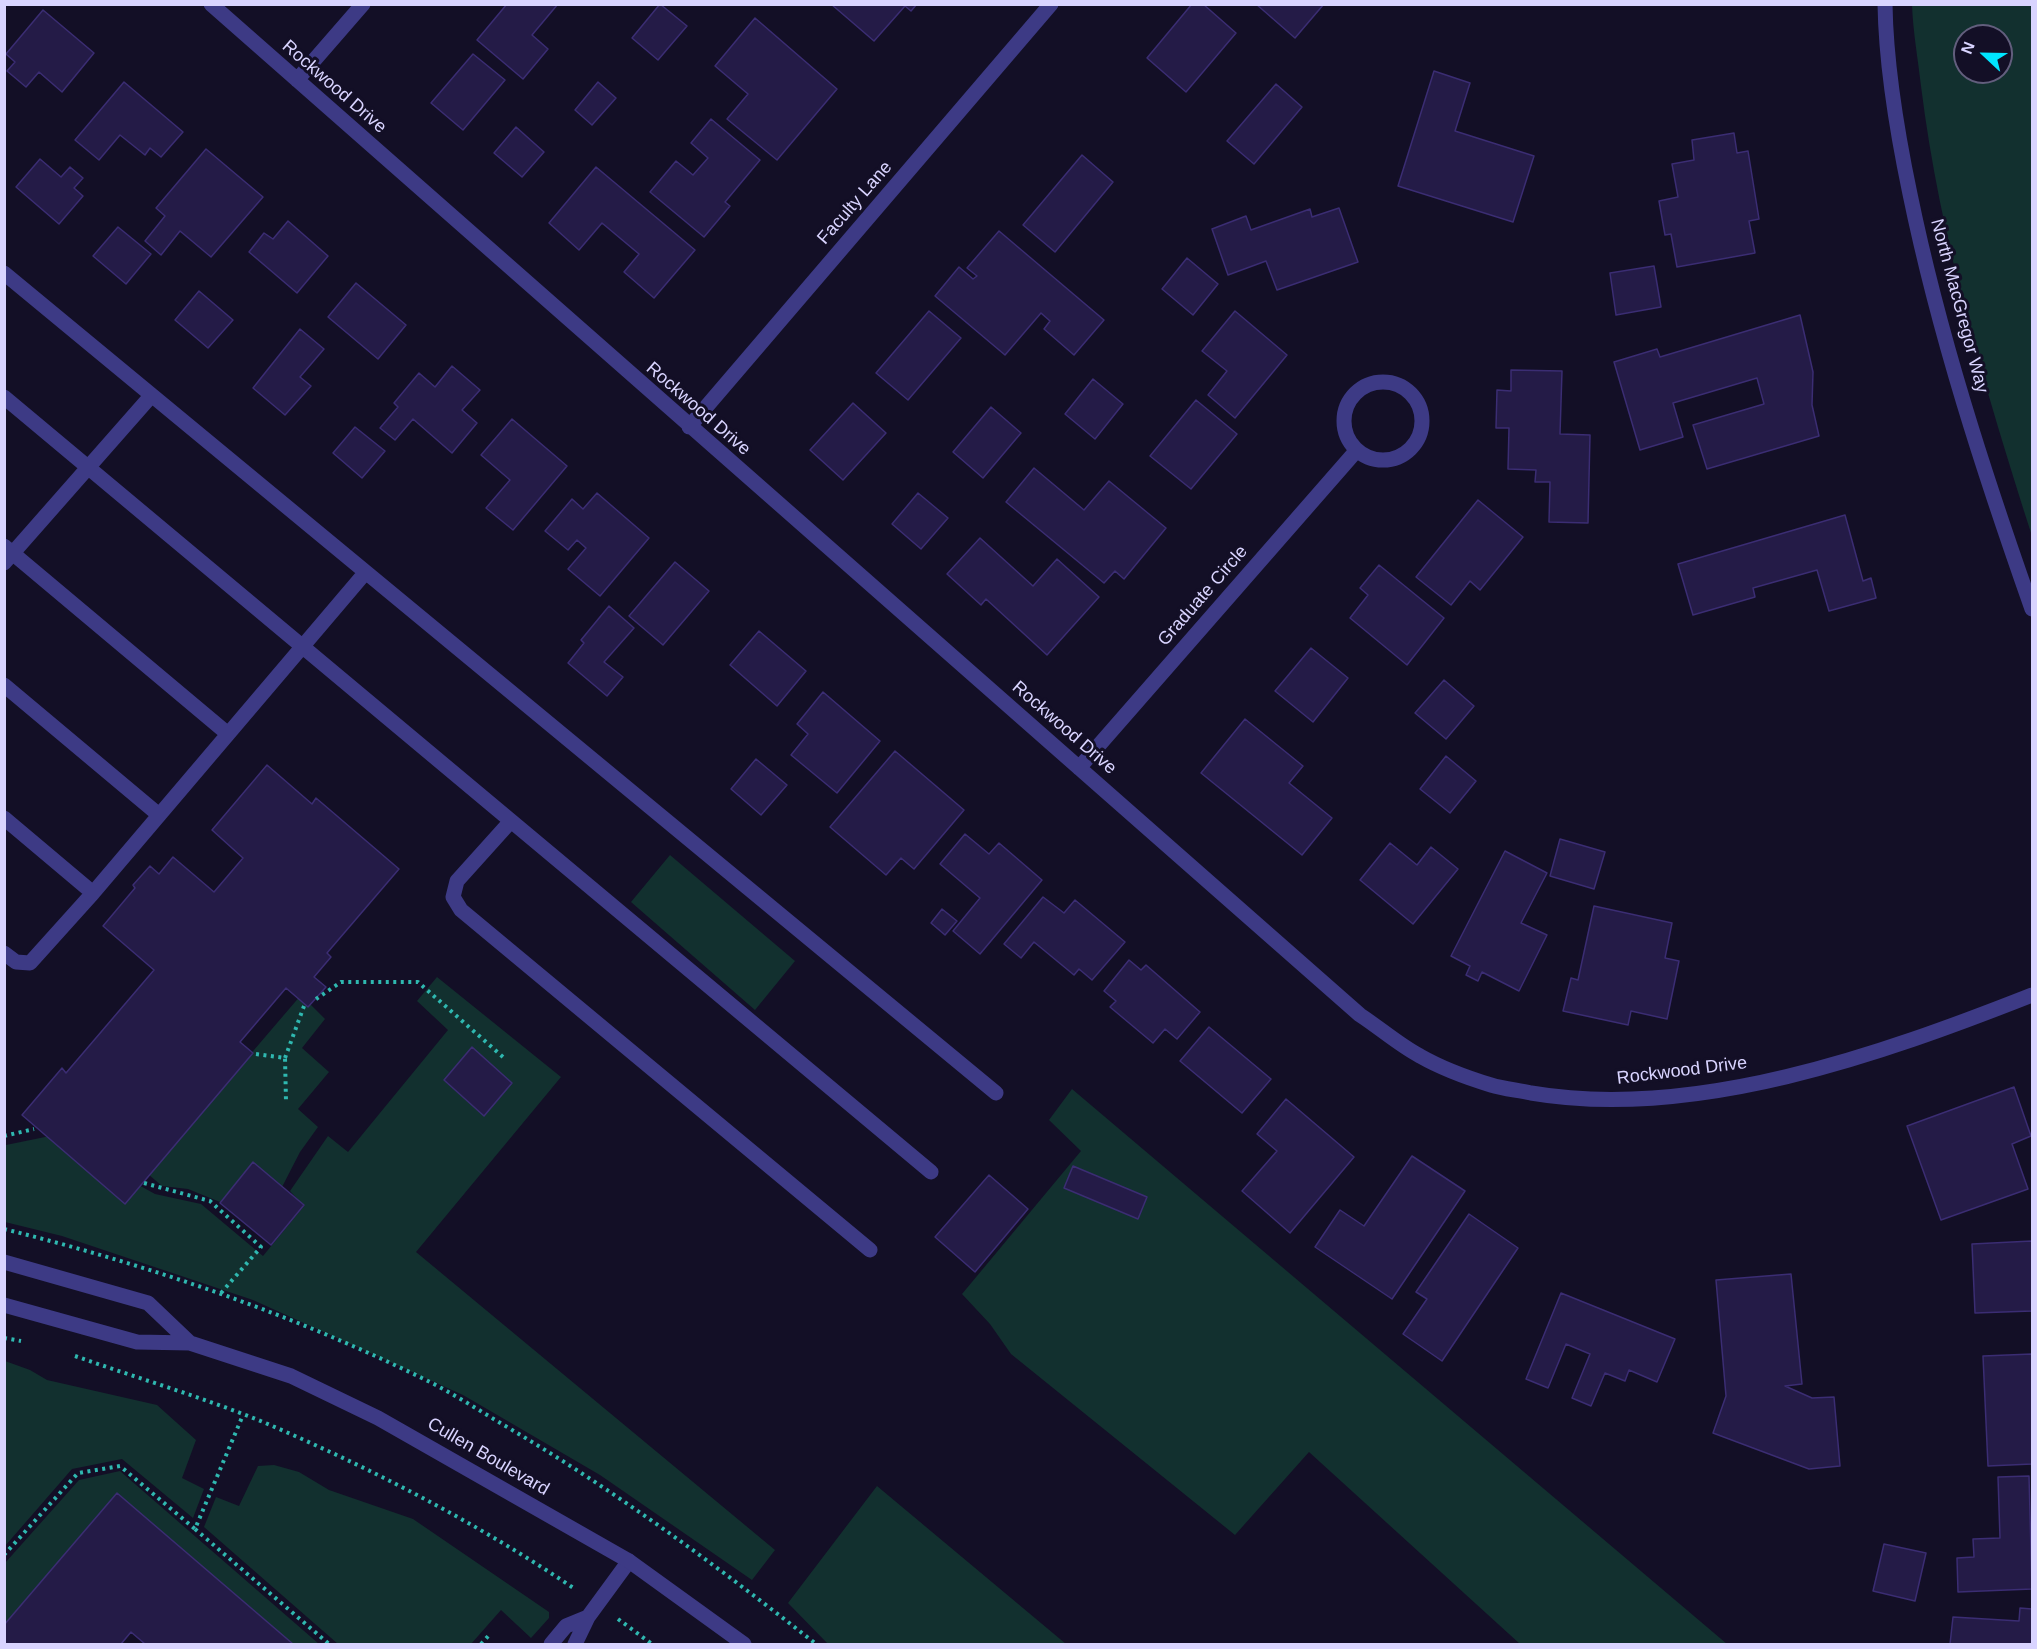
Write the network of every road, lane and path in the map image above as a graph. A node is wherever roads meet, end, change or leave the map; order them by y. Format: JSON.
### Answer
{"nodes":[{"id":1,"x":211,"y":4,"type":"edge"},
{"id":2,"x":363,"y":4,"type":"edge"},
{"id":3,"x":1051,"y":4,"type":"edge"},
{"id":4,"x":1885,"y":4,"type":"edge"},
{"id":5,"x":297,"y":80,"type":"junction"},
{"id":6,"x":4,"y":273,"type":"edge"},
{"id":7,"x":151,"y":396,"type":"junction"},
{"id":8,"x":4,"y":397,"type":"edge"},
{"id":9,"x":689,"y":427,"type":"junction"},
{"id":10,"x":1357,"y":450,"type":"junction"},
{"id":11,"x":88,"y":467,"type":"junction"},
{"id":12,"x":7,"y":554,"type":"edge"},
{"id":13,"x":366,"y":573,"type":"junction"},
{"id":14,"x":2032,"y":609,"type":"edge"},
{"id":15,"x":302,"y":646,"type":"junction"},
{"id":16,"x":4,"y":686,"type":"edge"},
{"id":17,"x":228,"y":734,"type":"junction"},
{"id":18,"x":1079,"y":768,"type":"junction"},
{"id":19,"x":159,"y":815,"type":"junction"},
{"id":20,"x":4,"y":818,"type":"edge"},
{"id":21,"x":511,"y":821,"type":"junction"},
{"id":22,"x":93,"y":893,"type":"junction"},
{"id":23,"x":4,"y":952,"type":"edge"},
{"id":24,"x":2032,"y":995,"type":"edge"},
{"id":25,"x":316,"y":999,"type":"dead end"},
{"id":26,"x":304,"y":1006,"type":"dead end"},
{"id":27,"x":256,"y":1054,"type":"dead end"},
{"id":28,"x":503,"y":1057,"type":"dead end"},
{"id":29,"x":285,"y":1058,"type":"junction"},
{"id":30,"x":996,"y":1093,"type":"dead end"},
{"id":31,"x":285,"y":1101,"type":"dead end"},
{"id":32,"x":34,"y":1129,"type":"dead end"},
{"id":33,"x":4,"y":1136,"type":"edge"},
{"id":34,"x":931,"y":1172,"type":"dead end"},
{"id":35,"x":144,"y":1183,"type":"dead end"},
{"id":36,"x":4,"y":1229,"type":"edge"},
{"id":37,"x":870,"y":1250,"type":"dead end"},
{"id":38,"x":4,"y":1262,"type":"edge"},
{"id":39,"x":221,"y":1293,"type":"junction"},
{"id":40,"x":4,"y":1305,"type":"edge"},
{"id":41,"x":4,"y":1338,"type":"edge"},
{"id":42,"x":25,"y":1341,"type":"dead end"},
{"id":43,"x":190,"y":1343,"type":"junction"},
{"id":44,"x":65,"y":1353,"type":"dead end"},
{"id":45,"x":243,"y":1415,"type":"junction"},
{"id":46,"x":195,"y":1529,"type":"junction"},
{"id":47,"x":4,"y":1555,"type":"edge"},
{"id":48,"x":629,"y":1561,"type":"junction"},
{"id":49,"x":562,"y":1581,"type":"dead end"},
{"id":50,"x":588,"y":1617,"type":"junction"},
{"id":51,"x":629,"y":1626,"type":"dead end"},
{"id":52,"x":491,"y":1633,"type":"dead end"},
{"id":53,"x":330,"y":1644,"type":"edge"},
{"id":54,"x":482,"y":1644,"type":"edge"},
{"id":55,"x":551,"y":1644,"type":"edge"},
{"id":56,"x":575,"y":1644,"type":"edge"},
{"id":57,"x":652,"y":1644,"type":"edge"},
{"id":58,"x":744,"y":1644,"type":"edge"},
{"id":59,"x":816,"y":1644,"type":"edge"}],
"edges":[{"from":1,"to":5,"type":"street","name":"Rockwood Drive"},
{"from":2,"to":5,"type":"street"},
{"from":3,"to":9,"type":"street","name":"Faculty Lane"},
{"from":4,"to":14,"type":"street","name":"North MacGregor Way"},
{"from":5,"to":9,"type":"street","name":"Rockwood Drive"},
{"from":6,"to":7,"type":"street"},
{"from":7,"to":11,"type":"street"},
{"from":7,"to":13,"type":"street"},
{"from":8,"to":11,"type":"street"},
{"from":9,"to":18,"type":"street","name":"Rockwood Drive"},
{"from":10,"to":10,"type":"street"},
{"from":10,"to":18,"type":"street","name":"Graduate Circle"},
{"from":11,"to":12,"type":"street"},
{"from":11,"to":15,"type":"street"},
{"from":12,"to":17,"type":"street"},
{"from":13,"to":15,"type":"street"},
{"from":13,"to":30,"type":"street"},
{"from":15,"to":17,"type":"street"},
{"from":15,"to":21,"type":"street"},
{"from":16,"to":19,"type":"street"},
{"from":17,"to":19,"type":"street"},
{"from":18,"to":24,"type":"street","name":"Rockwood Drive"},
{"from":19,"to":22,"type":"street"},
{"from":20,"to":22,"type":"street"},
{"from":21,"to":34,"type":"street"},
{"from":21,"to":37,"type":"street"},
{"from":22,"to":23,"type":"street"},
{"from":25,"to":28,"type":"path"},
{"from":26,"to":29,"type":"path"},
{"from":27,"to":29,"type":"path"},
{"from":29,"to":31,"type":"path"},
{"from":32,"to":33,"type":"path"},
{"from":35,"to":39,"type":"path"},
{"from":36,"to":39,"type":"path"},
{"from":38,"to":43,"type":"street","name":"Cullen Boulevard"},
{"from":39,"to":59,"type":"path"},
{"from":40,"to":43,"type":"street","name":"Cullen Boulevard"},
{"from":41,"to":42,"type":"path"},
{"from":43,"to":48,"type":"street","name":"Cullen Boulevard"},
{"from":44,"to":45,"type":"path"},
{"from":45,"to":46,"type":"path"},
{"from":45,"to":49,"type":"path"},
{"from":46,"to":47,"type":"path"},
{"from":46,"to":53,"type":"path"},
{"from":48,"to":50,"type":"street"},
{"from":48,"to":58,"type":"street","name":"Cullen Boulevard"},
{"from":50,"to":55,"type":"street"},
{"from":50,"to":56,"type":"street"},
{"from":51,"to":57,"type":"path"},
{"from":52,"to":54,"type":"path"}]}
